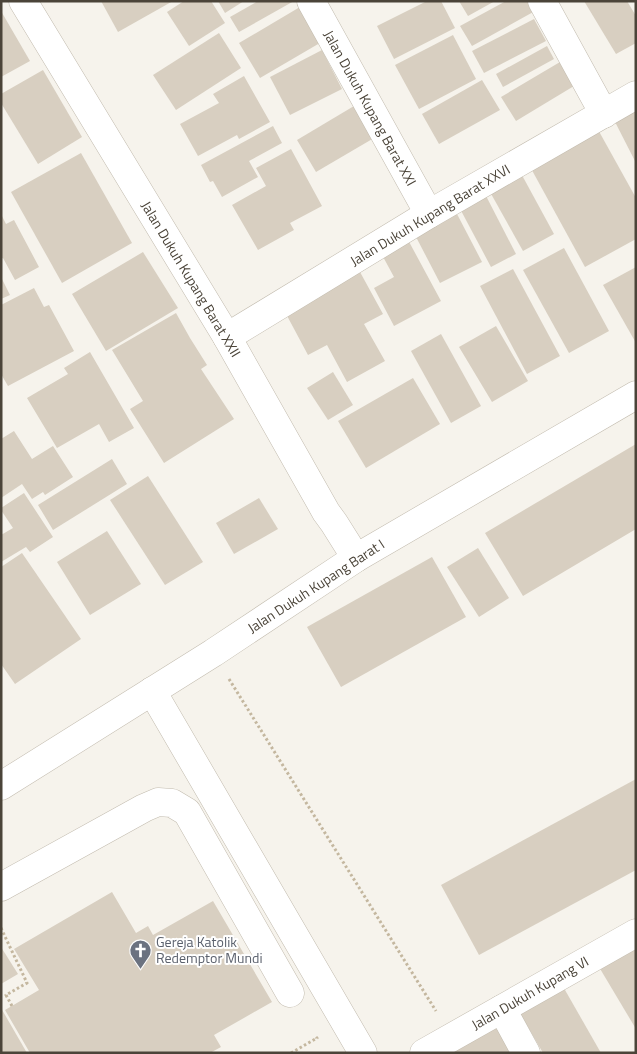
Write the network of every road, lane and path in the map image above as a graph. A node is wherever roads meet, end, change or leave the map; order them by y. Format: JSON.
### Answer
{"nodes":[{"id":1,"x":23,"y":1,"type":"edge"},
{"id":2,"x":311,"y":1,"type":"edge"},
{"id":3,"x":542,"y":1,"type":"edge"},
{"id":4,"x":636,"y":95,"type":"edge"},
{"id":5,"x":604,"y":114,"type":"junction"},
{"id":6,"x":429,"y":214,"type":"junction"},
{"id":7,"x":227,"y":337,"type":"junction"},
{"id":8,"x":636,"y":395,"type":"edge"},
{"id":9,"x":356,"y":558,"type":"junction"},
{"id":10,"x":213,"y":653,"type":"junction"},
{"id":11,"x":152,"y":691,"type":"junction"},
{"id":12,"x":1,"y":786,"type":"edge"},
{"id":13,"x":1,"y":887,"type":"edge"},
{"id":14,"x":1,"y":928,"type":"edge"},
{"id":15,"x":636,"y":933,"type":"edge"},
{"id":16,"x":290,"y":993,"type":"joint"},
{"id":17,"x":12,"y":1006,"type":"dead end"},
{"id":18,"x":502,"y":1009,"type":"junction"},
{"id":19,"x":452,"y":1038,"type":"junction"},
{"id":20,"x":291,"y":1053,"type":"edge"},
{"id":21,"x":363,"y":1053,"type":"edge"},
{"id":22,"x":424,"y":1053,"type":"edge"},
{"id":23,"x":526,"y":1053,"type":"edge"}],
"edges":[{"from":1,"to":7,"type":"street","name":"Jalan Dukuh Kupang Barat XXII"},
{"from":2,"to":6,"type":"street","name":"Jalan Dukuh Kupang Barat XXI"},
{"from":3,"to":5,"type":"street"},
{"from":4,"to":5,"type":"street","name":"Jalan Dukuh Kupang Barat XXVI"},
{"from":5,"to":6,"type":"street","name":"Jalan Dukuh Kupang Barat XXVI"},
{"from":6,"to":7,"type":"street","name":"Jalan Dukuh Kupang Barat XXVI"},
{"from":7,"to":9,"type":"street","name":"Jalan Dukuh Kupang Barat XXII"},
{"from":8,"to":9,"type":"street","name":"Jalan Dukuh Kupang Barat I"},
{"from":9,"to":10,"type":"street","name":"Jalan Dukuh Kupang Barat I"},
{"from":10,"to":11,"type":"street","name":"Jalan Dukuh Kupang Barat I"},
{"from":10,"to":19,"type":"path"},
{"from":11,"to":12,"type":"street","name":"Jalan Dukuh Kupang Barat I"},
{"from":11,"to":21,"type":"street"},
{"from":13,"to":16,"type":"street"},
{"from":14,"to":17,"type":"path"},
{"from":15,"to":18,"type":"street","name":"Jalan Dukuh Kupang VI"},
{"from":16,"to":20,"type":"path"},
{"from":18,"to":19,"type":"street","name":"Jalan Dukuh Kupang VI"},
{"from":18,"to":23,"type":"street"},
{"from":19,"to":22,"type":"street","name":"Jalan Dukuh Kupang VI"}]}
